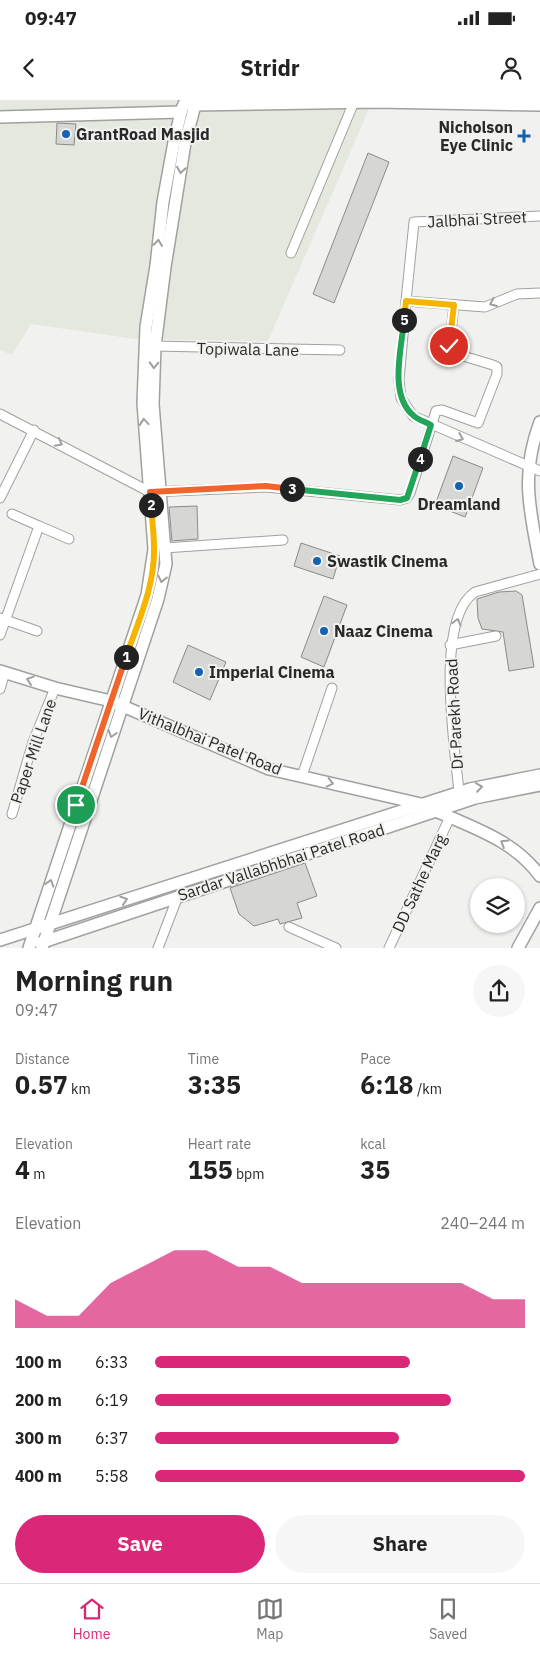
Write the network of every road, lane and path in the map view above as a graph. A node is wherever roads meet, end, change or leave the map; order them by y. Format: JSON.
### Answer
{"nodes":[{"id":1,"x":354,"y":102,"type":"junction"},
{"id":2,"x":187,"y":103,"type":"edge"},
{"id":3,"x":540,"y":105,"type":"edge"},
{"id":4,"x":0,"y":117,"type":"edge"},
{"id":5,"x":540,"y":216,"type":"edge"},
{"id":6,"x":290,"y":252,"type":"dead end"},
{"id":7,"x":540,"y":293,"type":"edge"},
{"id":8,"x":406,"y":301,"type":"junction"},
{"id":9,"x":454,"y":305,"type":"junction"},
{"id":10,"x":155,"y":346,"type":"junction"},
{"id":11,"x":340,"y":350,"type":"dead end"},
{"id":12,"x":0,"y":414,"type":"edge"},
{"id":13,"x":540,"y":422,"type":"edge"},
{"id":14,"x":431,"y":425,"type":"junction"},
{"id":15,"x":34,"y":430,"type":"junction"},
{"id":16,"x":151,"y":444,"type":"junction"},
{"id":17,"x":528,"y":465,"type":"junction"},
{"id":18,"x":540,"y":471,"type":"edge"},
{"id":19,"x":155,"y":491,"type":"junction"},
{"id":20,"x":0,"y":498,"type":"edge"},
{"id":21,"x":12,"y":514,"type":"dead end"},
{"id":22,"x":39,"y":526,"type":"junction"},
{"id":23,"x":69,"y":539,"type":"dead end"},
{"id":24,"x":284,"y":540,"type":"dead end"},
{"id":25,"x":164,"y":548,"type":"junction"},
{"id":26,"x":540,"y":564,"type":"edge"},
{"id":27,"x":540,"y":574,"type":"edge"},
{"id":28,"x":3,"y":619,"type":"edge"},
{"id":29,"x":37,"y":631,"type":"dead end"},
{"id":30,"x":0,"y":635,"type":"edge"},
{"id":31,"x":496,"y":636,"type":"dead end"},
{"id":32,"x":450,"y":645,"type":"junction"},
{"id":33,"x":2,"y":671,"type":"edge"},
{"id":34,"x":55,"y":688,"type":"junction"},
{"id":35,"x":332,"y":688,"type":"dead end"},
{"id":36,"x":0,"y":689,"type":"edge"},
{"id":37,"x":116,"y":703,"type":"junction"},
{"id":38,"x":540,"y":775,"type":"edge"},
{"id":39,"x":302,"y":776,"type":"junction"},
{"id":40,"x":540,"y":785,"type":"edge"},
{"id":41,"x":459,"y":792,"type":"junction"},
{"id":42,"x":422,"y":804,"type":"junction"},
{"id":43,"x":436,"y":811,"type":"junction"},
{"id":44,"x":12,"y":814,"type":"dead end"},
{"id":45,"x":450,"y":817,"type":"junction"},
{"id":46,"x":540,"y":876,"type":"edge"},
{"id":47,"x":178,"y":896,"type":"junction"},
{"id":48,"x":57,"y":898,"type":"junction"},
{"id":49,"x":540,"y":908,"type":"edge"},
{"id":50,"x":78,"y":916,"type":"junction"},
{"id":51,"x":50,"y":925,"type":"junction"},
{"id":52,"x":289,"y":927,"type":"dead end"},
{"id":53,"x":36,"y":929,"type":"junction"},
{"id":54,"x":0,"y":940,"type":"edge"},
{"id":55,"x":44,"y":945,"type":"edge"},
{"id":56,"x":27,"y":948,"type":"edge"},
{"id":57,"x":158,"y":948,"type":"edge"},
{"id":58,"x":336,"y":948,"type":"edge"},
{"id":59,"x":389,"y":948,"type":"edge"},
{"id":60,"x":518,"y":948,"type":"edge"}],
"edges":[{"from":1,"to":2,"type":"main road"},
{"from":1,"to":3,"type":"main road"},
{"from":1,"to":6,"type":"street"},
{"from":2,"to":4,"type":"main road"},
{"from":2,"to":10,"type":"main road","one_way":true},
{"from":16,"to":2,"type":"main road","one_way":true},
{"from":5,"to":8,"type":"street","name":"Jalbhai Street"},
{"from":7,"to":9,"type":"street","one_way":true},
{"from":8,"to":9,"type":"street"},
{"from":8,"to":14,"type":"street"},
{"from":9,"to":14,"type":"street"},
{"from":10,"to":11,"type":"street","name":"Topiwala Lane"},
{"from":10,"to":16,"type":"main road","one_way":true},
{"from":12,"to":15,"type":"street"},
{"from":13,"to":17,"type":"main road"},
{"from":14,"to":17,"type":"street","one_way":true},
{"from":14,"to":19,"type":"street"},
{"from":15,"to":19,"type":"street","one_way":true},
{"from":15,"to":20,"type":"street"},
{"from":16,"to":19,"type":"main road"},
{"from":17,"to":18,"type":"street"},
{"from":17,"to":26,"type":"main road"},
{"from":19,"to":25,"type":"main road"},
{"from":19,"to":37,"type":"main road"},
{"from":21,"to":22,"type":"street"},
{"from":22,"to":23,"type":"street"},
{"from":22,"to":28,"type":"street"},
{"from":24,"to":25,"type":"street"},
{"from":25,"to":37,"type":"main road","one_way":true},
{"from":32,"to":27,"type":"street","name":"Dr Parekh Road","one_way":true},
{"from":28,"to":29,"type":"street"},
{"from":28,"to":30,"type":"street"},
{"from":31,"to":32,"type":"street"},
{"from":32,"to":41,"type":"street","name":"Dr Parekh Road"},
{"from":34,"to":33,"type":"main road","name":"Vithalbhai Patel Road","one_way":true},
{"from":33,"to":36,"type":"street"},
{"from":34,"to":37,"type":"main road","name":"Vithalbhai Patel Road"},
{"from":34,"to":44,"type":"street","name":"Paper Mill Lane"},
{"from":35,"to":39,"type":"street"},
{"from":37,"to":39,"type":"main road","name":"Vithalbhai Patel Road"},
{"from":37,"to":48,"type":"main road","one_way":true},
{"from":53,"to":37,"type":"main road","one_way":true},
{"from":41,"to":38,"type":"main road","name":"Sardar Vallabhbhai Patel Road","one_way":true},
{"from":39,"to":42,"type":"main road","name":"Vithalbhai Patel Road","one_way":true},
{"from":40,"to":43,"type":"main road","name":"Sardar Vallabhbhai Patel Road"},
{"from":41,"to":42,"type":"main road","name":"Sardar Vallabhbhai Patel Road"},
{"from":50,"to":42,"type":"main road","name":"Sardar Vallabhbhai Patel Road","one_way":true},
{"from":43,"to":45,"type":"main road"},
{"from":43,"to":47,"type":"main road","name":"Sardar Vallabhbhai Patel Road"},
{"from":46,"to":45,"type":"main road","one_way":true},
{"from":45,"to":59,"type":"street","name":"DD Sathe Marg"},
{"from":47,"to":55,"type":"main road","name":"Sardar Vallabhbhai Patel Road"},
{"from":47,"to":57,"type":"street"},
{"from":48,"to":50,"type":"main road"},
{"from":48,"to":51,"type":"main road"},
{"from":49,"to":60,"type":"main road"},
{"from":50,"to":51,"type":"main road","name":"Sardar Vallabhbhai Patel Road"},
{"from":51,"to":53,"type":"main road"},
{"from":51,"to":55,"type":"main road"},
{"from":52,"to":58,"type":"street"},
{"from":53,"to":54,"type":"main road"},
{"from":53,"to":56,"type":"main road"},
{"from":55,"to":56,"type":"main road","name":"Sardar Vallabhbhai Patel Road"}]}
